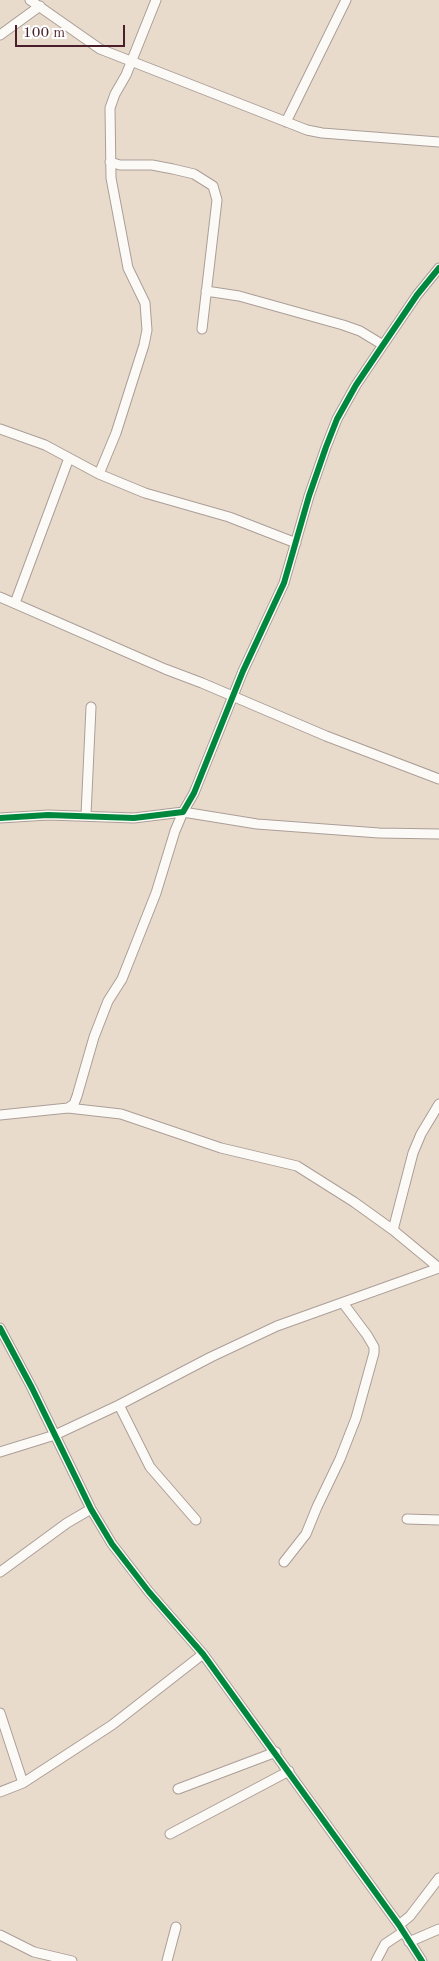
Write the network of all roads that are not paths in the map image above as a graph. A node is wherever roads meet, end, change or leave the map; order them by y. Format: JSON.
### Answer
{"nodes":[{"id":1,"x":30,"y":0,"type":"edge"},
{"id":2,"x":156,"y":0,"type":"edge"},
{"id":3,"x":346,"y":0,"type":"edge"},
{"id":4,"x":40,"y":6,"type":"junction"},
{"id":5,"x":0,"y":35,"type":"edge"},
{"id":6,"x":132,"y":61,"type":"junction"},
{"id":7,"x":286,"y":122,"type":"junction"},
{"id":8,"x":439,"y":142,"type":"edge"},
{"id":9,"x":110,"y":162,"type":"junction"},
{"id":10,"x":439,"y":268,"type":"edge"},
{"id":11,"x":206,"y":292,"type":"junction"},
{"id":12,"x":202,"y":329,"type":"dead end"},
{"id":13,"x":383,"y":345,"type":"junction"},
{"id":14,"x":0,"y":429,"type":"edge"},
{"id":15,"x":69,"y":458,"type":"junction"},
{"id":16,"x":99,"y":474,"type":"junction"},
{"id":17,"x":296,"y":543,"type":"junction"},
{"id":18,"x":0,"y":597,"type":"edge"},
{"id":19,"x":15,"y":603,"type":"junction"},
{"id":20,"x":234,"y":697,"type":"junction"},
{"id":21,"x":91,"y":707,"type":"dead end"},
{"id":22,"x":439,"y":779,"type":"edge"},
{"id":23,"x":183,"y":812,"type":"junction"},
{"id":24,"x":86,"y":815,"type":"junction"},
{"id":25,"x":0,"y":818,"type":"edge"},
{"id":26,"x":439,"y":834,"type":"edge"},
{"id":27,"x":439,"y":1104,"type":"edge"},
{"id":28,"x":68,"y":1108,"type":"junction"},
{"id":29,"x":0,"y":1114,"type":"edge"},
{"id":30,"x":393,"y":1230,"type":"junction"},
{"id":31,"x":439,"y":1268,"type":"edge"},
{"id":32,"x":343,"y":1303,"type":"junction"},
{"id":33,"x":0,"y":1328,"type":"edge"},
{"id":34,"x":119,"y":1405,"type":"junction"},
{"id":35,"x":55,"y":1435,"type":"junction"},
{"id":36,"x":0,"y":1452,"type":"edge"},
{"id":37,"x":90,"y":1509,"type":"junction"},
{"id":38,"x":407,"y":1519,"type":"dead end"},
{"id":39,"x":196,"y":1520,"type":"dead end"},
{"id":40,"x":439,"y":1520,"type":"edge"},
{"id":41,"x":284,"y":1562,"type":"dead end"},
{"id":42,"x":0,"y":1572,"type":"edge"},
{"id":43,"x":203,"y":1654,"type":"junction"},
{"id":44,"x":0,"y":1713,"type":"edge"},
{"id":45,"x":276,"y":1752,"type":"junction"},
{"id":46,"x":289,"y":1770,"type":"junction"},
{"id":47,"x":24,"y":1783,"type":"junction"},
{"id":48,"x":178,"y":1789,"type":"dead end"},
{"id":49,"x":0,"y":1792,"type":"edge"},
{"id":50,"x":170,"y":1834,"type":"dead end"},
{"id":51,"x":439,"y":1878,"type":"edge"},
{"id":52,"x":176,"y":1926,"type":"dead end"},
{"id":53,"x":401,"y":1929,"type":"junction"},
{"id":54,"x":439,"y":1929,"type":"edge"},
{"id":55,"x":0,"y":1936,"type":"edge"},
{"id":56,"x":410,"y":1942,"type":"junction"},
{"id":57,"x":72,"y":1961,"type":"edge"},
{"id":58,"x":168,"y":1961,"type":"edge"},
{"id":59,"x":376,"y":1961,"type":"edge"},
{"id":60,"x":422,"y":1961,"type":"edge"}],
"edges":[{"from":1,"to":4,"type":"street"},
{"from":2,"to":6,"type":"street"},
{"from":3,"to":7,"type":"street"},
{"from":4,"to":5,"type":"street"},
{"from":4,"to":6,"type":"street"},
{"from":6,"to":7,"type":"street"},
{"from":6,"to":9,"type":"street"},
{"from":7,"to":8,"type":"street"},
{"from":9,"to":11,"type":"street"},
{"from":9,"to":16,"type":"street"},
{"from":10,"to":13,"type":"street"},
{"from":11,"to":12,"type":"street"},
{"from":11,"to":13,"type":"street"},
{"from":13,"to":17,"type":"street"},
{"from":14,"to":15,"type":"street"},
{"from":15,"to":16,"type":"street"},
{"from":15,"to":19,"type":"street"},
{"from":16,"to":17,"type":"street"},
{"from":17,"to":20,"type":"street"},
{"from":18,"to":19,"type":"street"},
{"from":19,"to":20,"type":"street"},
{"from":20,"to":22,"type":"street"},
{"from":20,"to":23,"type":"street"},
{"from":21,"to":24,"type":"street"},
{"from":23,"to":24,"type":"street"},
{"from":23,"to":26,"type":"street"},
{"from":23,"to":28,"type":"street"},
{"from":24,"to":25,"type":"street"},
{"from":27,"to":30,"type":"street"},
{"from":28,"to":29,"type":"street"},
{"from":28,"to":30,"type":"street"},
{"from":30,"to":31,"type":"street"},
{"from":31,"to":32,"type":"street"},
{"from":32,"to":34,"type":"street"},
{"from":32,"to":41,"type":"street"},
{"from":33,"to":35,"type":"street"},
{"from":34,"to":35,"type":"street"},
{"from":34,"to":39,"type":"street"},
{"from":35,"to":36,"type":"street"},
{"from":35,"to":37,"type":"street"},
{"from":37,"to":42,"type":"street"},
{"from":37,"to":43,"type":"street"},
{"from":38,"to":40,"type":"street"},
{"from":43,"to":45,"type":"street"},
{"from":43,"to":47,"type":"street"},
{"from":44,"to":47,"type":"street"},
{"from":45,"to":46,"type":"street"},
{"from":45,"to":48,"type":"street"},
{"from":46,"to":50,"type":"street"},
{"from":46,"to":53,"type":"street"},
{"from":47,"to":49,"type":"street"},
{"from":51,"to":53,"type":"street"},
{"from":52,"to":58,"type":"street"},
{"from":53,"to":56,"type":"street"},
{"from":53,"to":59,"type":"street"},
{"from":54,"to":56,"type":"street"},
{"from":55,"to":57,"type":"street"},
{"from":56,"to":60,"type":"street"}]}
